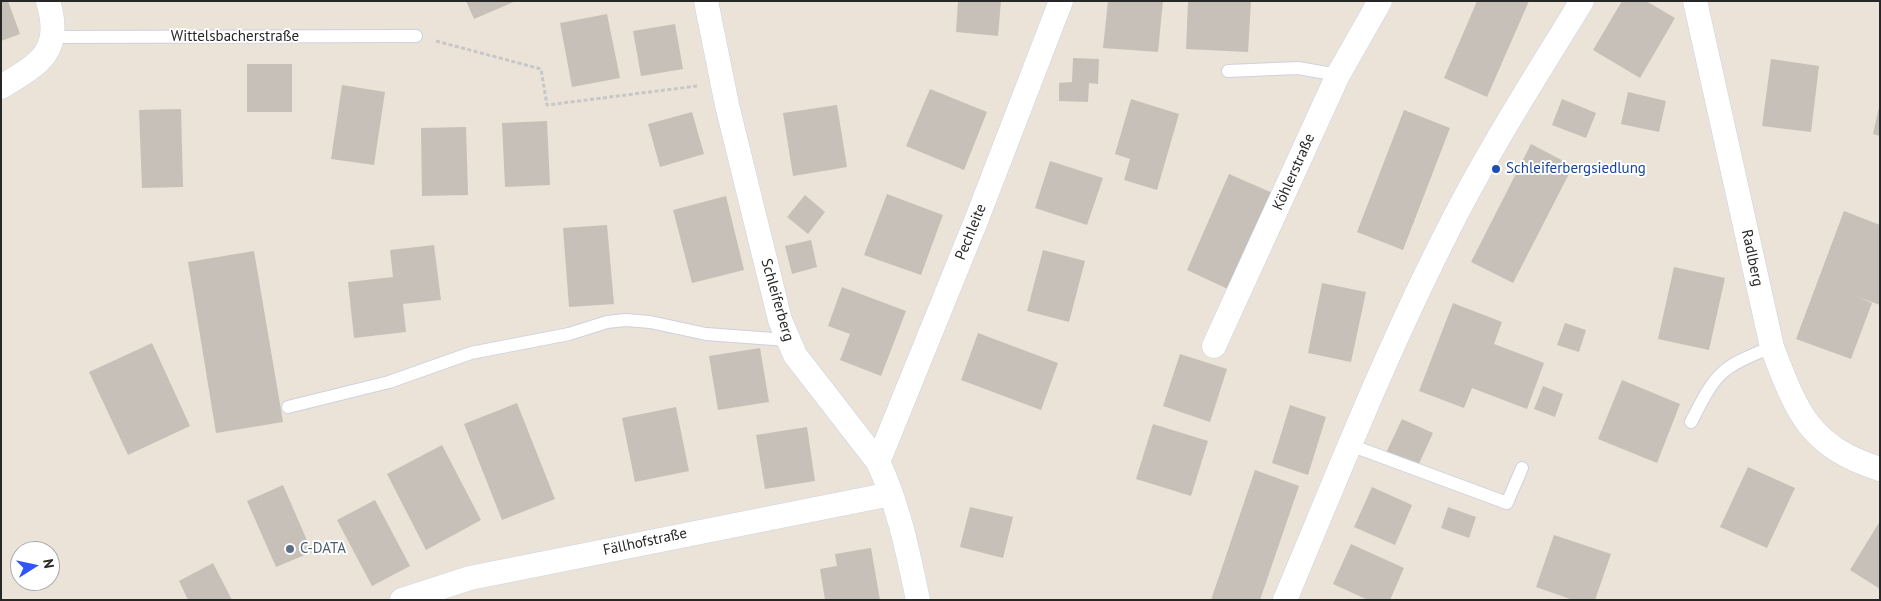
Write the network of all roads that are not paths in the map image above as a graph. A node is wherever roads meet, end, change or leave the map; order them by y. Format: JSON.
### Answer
{"nodes":[{"id":1,"x":48,"y":1,"type":"edge"},
{"id":2,"x":706,"y":1,"type":"edge"},
{"id":3,"x":1061,"y":1,"type":"edge"},
{"id":4,"x":1380,"y":1,"type":"edge"},
{"id":5,"x":1582,"y":1,"type":"edge"},
{"id":6,"x":1695,"y":1,"type":"edge"},
{"id":7,"x":416,"y":36,"type":"road end"},
{"id":8,"x":54,"y":37,"type":"junction"},
{"id":9,"x":1228,"y":71,"type":"dead end"},
{"id":10,"x":1338,"y":75,"type":"junction"},
{"id":11,"x":1,"y":87,"type":"edge"},
{"id":12,"x":787,"y":340,"type":"junction"},
{"id":13,"x":1214,"y":346,"type":"dead end"},
{"id":14,"x":1772,"y":347,"type":"junction"},
{"id":15,"x":288,"y":407,"type":"dead end"},
{"id":16,"x":1690,"y":422,"type":"dead end"},
{"id":17,"x":1350,"y":445,"type":"junction"},
{"id":18,"x":878,"y":462,"type":"junction"},
{"id":19,"x":1522,"y":468,"type":"dead end"},
{"id":20,"x":1880,"y":469,"type":"edge"},
{"id":21,"x":891,"y":494,"type":"junction"},
{"id":22,"x":402,"y":600,"type":"edge"},
{"id":23,"x":918,"y":600,"type":"edge"},
{"id":24,"x":1285,"y":600,"type":"edge"}],
"edges":[{"from":1,"to":8,"type":"street"},
{"from":2,"to":12,"type":"street","name":"Schleiferberg"},
{"from":3,"to":18,"type":"street","name":"Pechleite"},
{"from":4,"to":10,"type":"street","name":"Köhlerstraße"},
{"from":5,"to":17,"type":"street"},
{"from":6,"to":14,"type":"street","name":"Radlberg"},
{"from":7,"to":8,"type":"lane","name":"Wittelsbacherstraße"},
{"from":8,"to":11,"type":"street"},
{"from":9,"to":10,"type":"lane"},
{"from":10,"to":13,"type":"street","name":"Köhlerstraße"},
{"from":12,"to":15,"type":"lane"},
{"from":12,"to":18,"type":"street","name":"Schleiferberg"},
{"from":14,"to":16,"type":"lane"},
{"from":14,"to":20,"type":"street","name":"Radlberg"},
{"from":17,"to":19,"type":"lane"},
{"from":17,"to":24,"type":"street"},
{"from":18,"to":21,"type":"street","name":"Schleiferberg"},
{"from":21,"to":22,"type":"street","name":"Fällhofstraße"},
{"from":21,"to":23,"type":"street","name":"Schleiferberg"}]}
